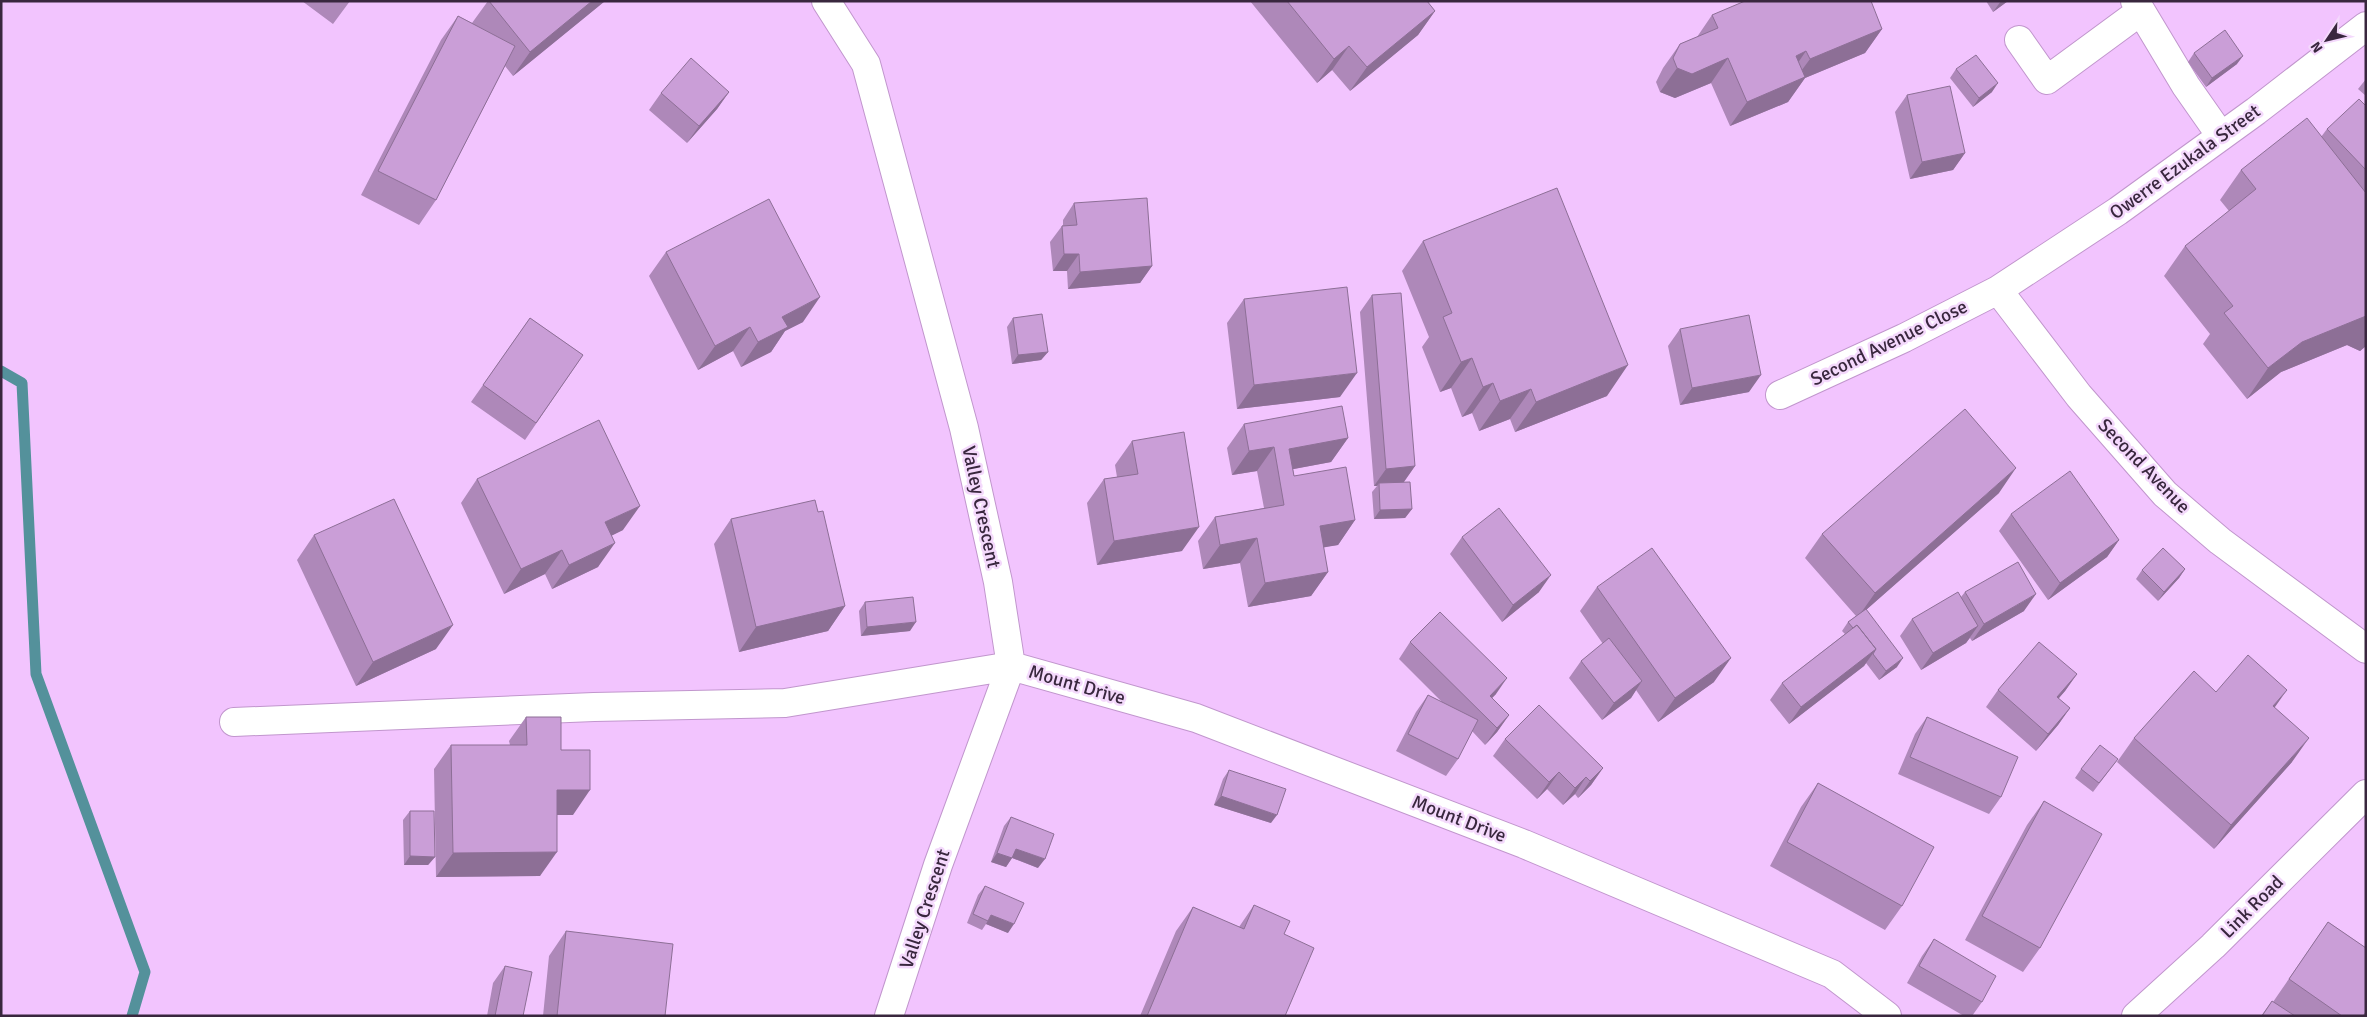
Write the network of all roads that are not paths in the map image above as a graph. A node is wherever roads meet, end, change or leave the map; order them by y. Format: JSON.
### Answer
{"nodes":[{"id":1,"x":826,"y":1,"type":"edge"},
{"id":2,"x":2138,"y":6,"type":"edge"},
{"id":3,"x":2366,"y":26,"type":"edge"},
{"id":4,"x":2019,"y":40,"type":"dead end"},
{"id":5,"x":2221,"y":136,"type":"junction"},
{"id":6,"x":1998,"y":290,"type":"junction"},
{"id":7,"x":1780,"y":395,"type":"dead end"},
{"id":8,"x":2366,"y":649,"type":"edge"},
{"id":9,"x":1011,"y":666,"type":"junction"},
{"id":10,"x":234,"y":722,"type":"dead end"},
{"id":11,"x":2366,"y":794,"type":"edge"},
{"id":12,"x":889,"y":1016,"type":"edge"},
{"id":13,"x":1887,"y":1016,"type":"edge"},
{"id":14,"x":2136,"y":1016,"type":"edge"}],
"edges":[{"from":1,"to":9,"type":"street","name":"Valley Crescent"},
{"from":2,"to":4,"type":"street"},
{"from":2,"to":5,"type":"street"},
{"from":3,"to":5,"type":"street","name":"Owerre Ezukala Street"},
{"from":5,"to":6,"type":"street","name":"Owerre Ezukala Street"},
{"from":6,"to":7,"type":"street","name":"Second Avenue Close"},
{"from":6,"to":8,"type":"street","name":"Second Avenue"},
{"from":9,"to":10,"type":"street"},
{"from":9,"to":12,"type":"street","name":"Valley Crescent"},
{"from":9,"to":13,"type":"street","name":"Mount Drive"},
{"from":11,"to":14,"type":"street","name":"Link Road"}]}
